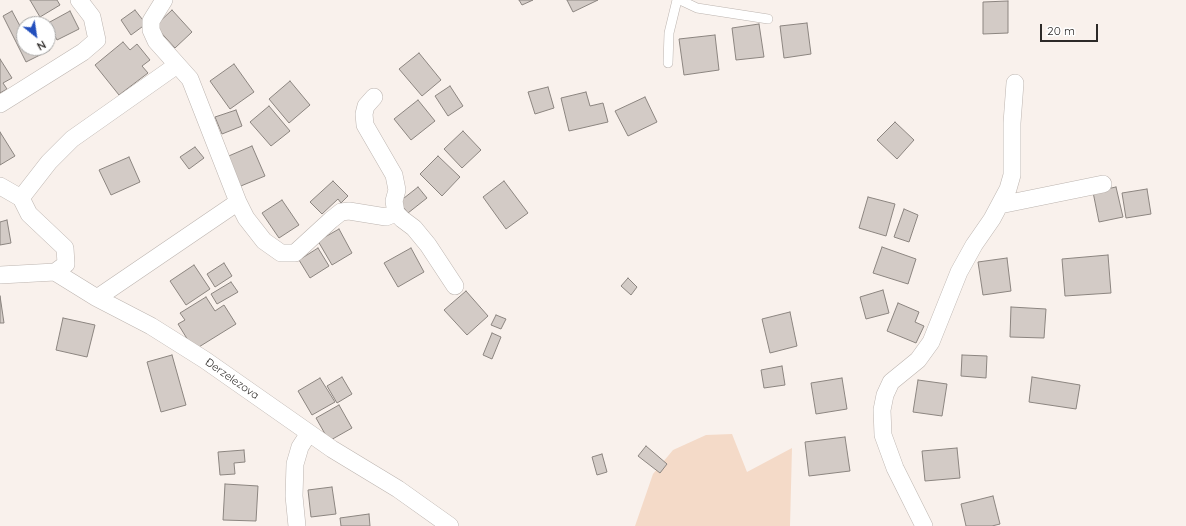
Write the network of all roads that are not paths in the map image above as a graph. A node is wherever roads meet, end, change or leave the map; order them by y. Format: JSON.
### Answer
{"nodes":[{"id":1,"x":78,"y":0,"type":"edge"},
{"id":2,"x":164,"y":0,"type":"edge"},
{"id":3,"x":679,"y":0,"type":"edge"},
{"id":4,"x":768,"y":19,"type":"dead end"},
{"id":5,"x":668,"y":63,"type":"dead end"},
{"id":6,"x":177,"y":65,"type":"junction"},
{"id":7,"x":1015,"y":83,"type":"dead end"},
{"id":8,"x":374,"y":97,"type":"dead end"},
{"id":9,"x":0,"y":104,"type":"edge"},
{"id":10,"x":1103,"y":184,"type":"dead end"},
{"id":11,"x":0,"y":186,"type":"edge"},
{"id":12,"x":21,"y":198,"type":"junction"},
{"id":13,"x":238,"y":202,"type":"junction"},
{"id":14,"x":1000,"y":205,"type":"junction"},
{"id":15,"x":396,"y":213,"type":"junction"},
{"id":16,"x":55,"y":272,"type":"junction"},
{"id":17,"x":0,"y":275,"type":"edge"},
{"id":18,"x":455,"y":286,"type":"dead end"},
{"id":19,"x":97,"y":298,"type":"junction"},
{"id":20,"x":309,"y":433,"type":"junction"},
{"id":21,"x":297,"y":526,"type":"edge"},
{"id":22,"x":450,"y":526,"type":"edge"},
{"id":23,"x":924,"y":526,"type":"edge"}],
"edges":[{"from":1,"to":9,"type":"street"},
{"from":2,"to":6,"type":"street"},
{"from":3,"to":4,"type":"lane"},
{"from":3,"to":5,"type":"lane"},
{"from":6,"to":12,"type":"street"},
{"from":6,"to":13,"type":"street"},
{"from":7,"to":14,"type":"street"},
{"from":8,"to":15,"type":"street"},
{"from":10,"to":14,"type":"street"},
{"from":11,"to":12,"type":"street"},
{"from":12,"to":16,"type":"street"},
{"from":13,"to":15,"type":"street"},
{"from":13,"to":19,"type":"street"},
{"from":14,"to":23,"type":"street"},
{"from":15,"to":18,"type":"street"},
{"from":16,"to":17,"type":"street"},
{"from":16,"to":19,"type":"street","name":"Đerzelezova"},
{"from":19,"to":20,"type":"street","name":"Đerzelezova"},
{"from":20,"to":21,"type":"street"},
{"from":20,"to":22,"type":"street","name":"Đerzelezova"}]}
